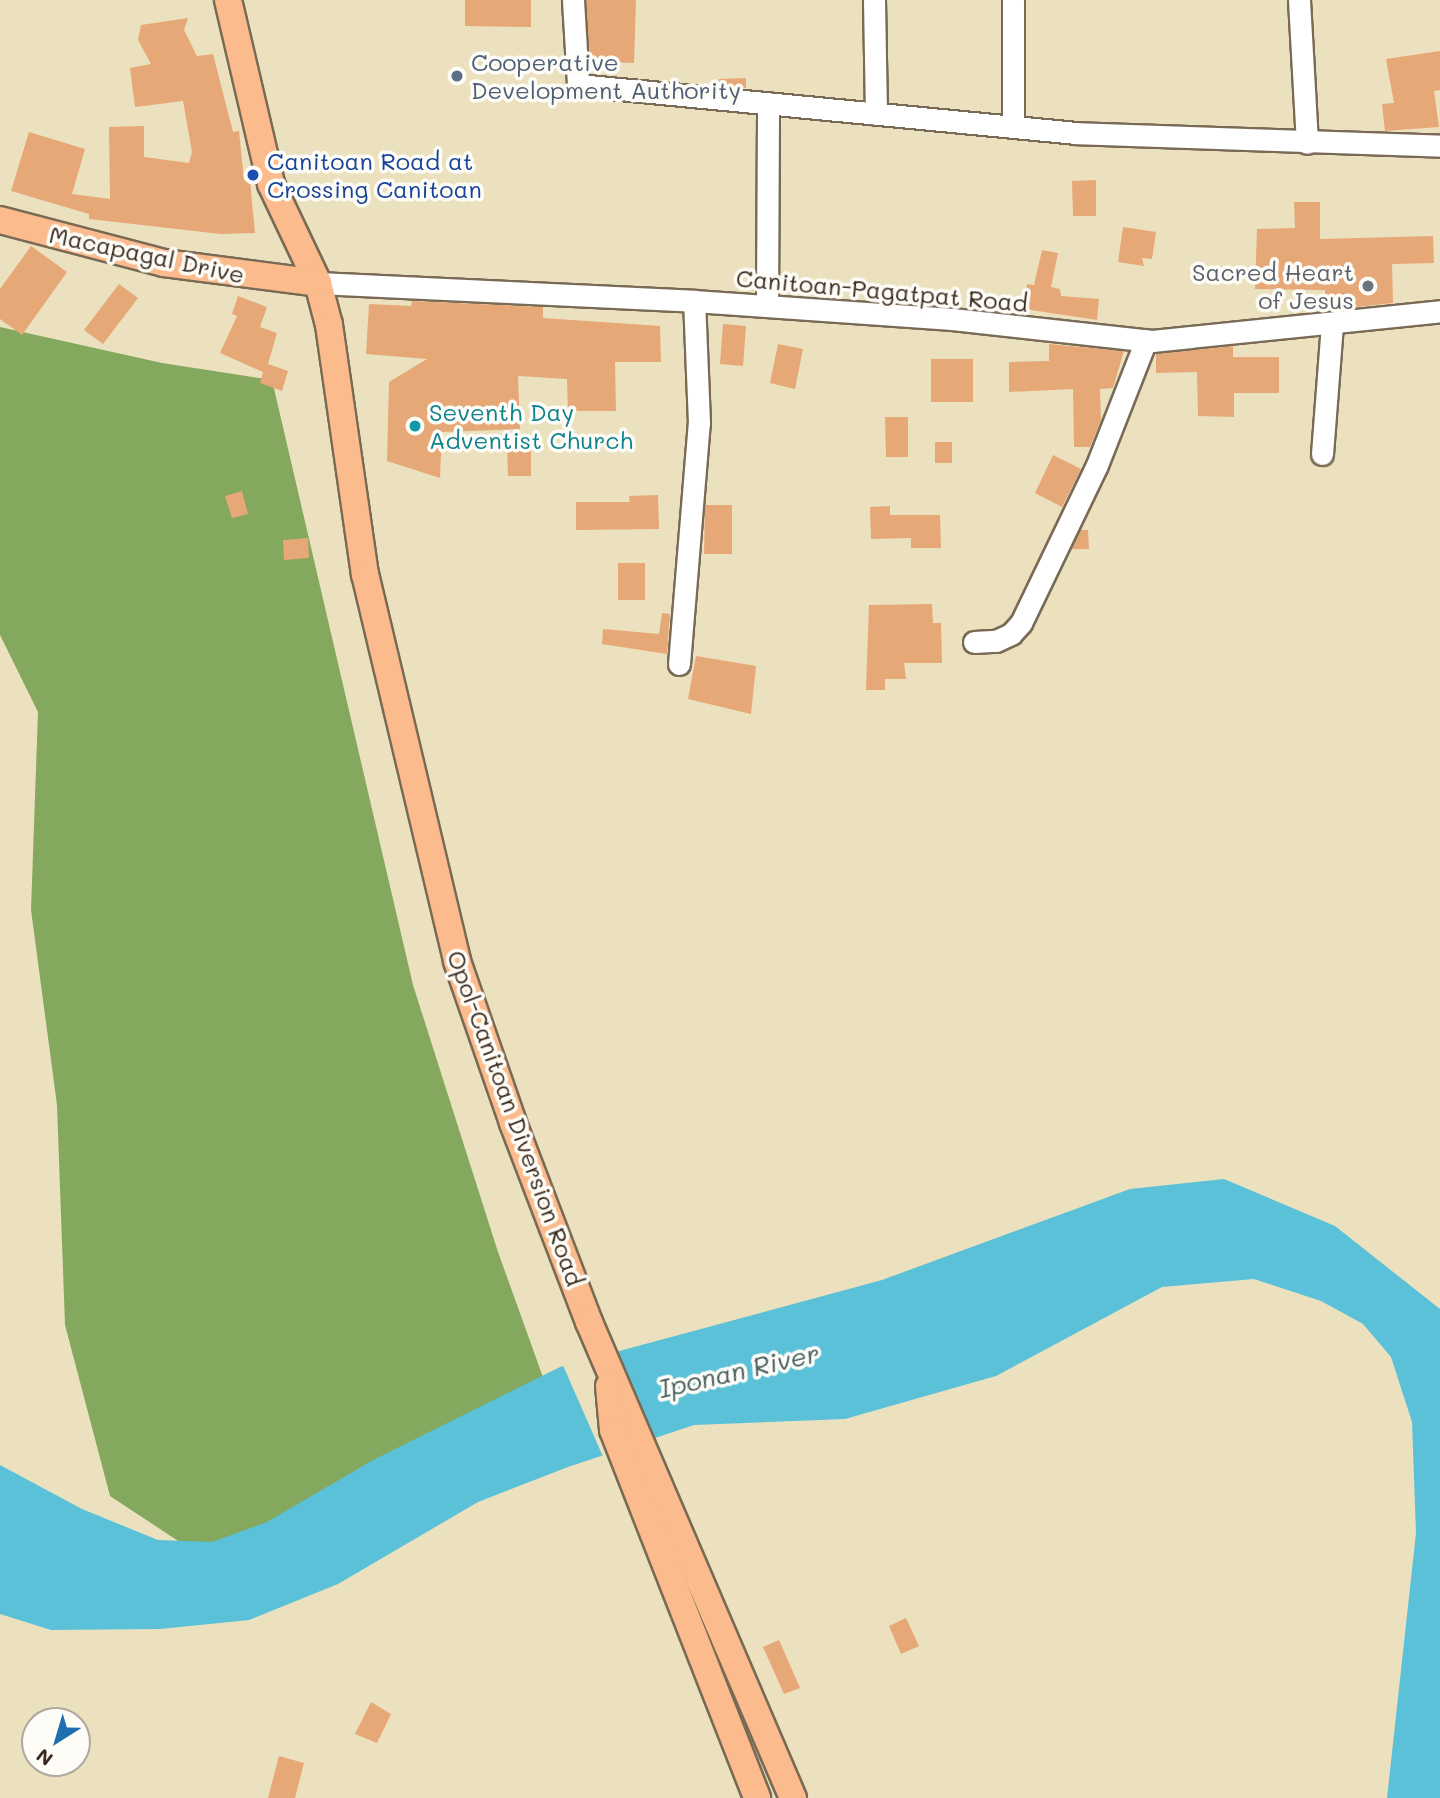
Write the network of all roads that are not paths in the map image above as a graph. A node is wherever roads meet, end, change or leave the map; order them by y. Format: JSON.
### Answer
{"nodes":[{"id":1,"x":228,"y":0,"type":"edge"},
{"id":2,"x":573,"y":0,"type":"edge"},
{"id":3,"x":874,"y":0,"type":"edge"},
{"id":4,"x":1013,"y":0,"type":"edge"},
{"id":5,"x":1299,"y":0,"type":"edge"},
{"id":6,"x":768,"y":103,"type":"junction"},
{"id":7,"x":876,"y":114,"type":"junction"},
{"id":8,"x":1013,"y":127,"type":"junction"},
{"id":9,"x":1307,"y":143,"type":"junction"},
{"id":10,"x":1440,"y":146,"type":"edge"},
{"id":11,"x":0,"y":220,"type":"edge"},
{"id":12,"x":307,"y":282,"type":"junction"},
{"id":13,"x":694,"y":301,"type":"junction"},
{"id":14,"x":767,"y":306,"type":"junction"},
{"id":15,"x":1440,"y":311,"type":"edge"},
{"id":16,"x":1332,"y":324,"type":"junction"},
{"id":17,"x":1146,"y":340,"type":"junction"},
{"id":18,"x":1322,"y":454,"type":"dead end"},
{"id":19,"x":974,"y":642,"type":"dead end"},
{"id":20,"x":678,"y":664,"type":"dead end"},
{"id":21,"x":607,"y":1364,"type":"junction"},
{"id":22,"x":638,"y":1464,"type":"junction"},
{"id":23,"x":757,"y":1798,"type":"edge"},
{"id":24,"x":793,"y":1798,"type":"edge"}],
"edges":[{"from":1,"to":12,"type":"main road","name":"Opol-Canitoan Diversion Road"},
{"from":2,"to":6,"type":"street"},
{"from":3,"to":7,"type":"street"},
{"from":4,"to":8,"type":"street"},
{"from":5,"to":9,"type":"street"},
{"from":6,"to":7,"type":"street"},
{"from":6,"to":14,"type":"street"},
{"from":7,"to":8,"type":"street"},
{"from":8,"to":9,"type":"street"},
{"from":9,"to":10,"type":"street"},
{"from":11,"to":12,"type":"main road","name":"Macapagal Drive"},
{"from":12,"to":13,"type":"street","name":"Canitoan-Pagatpat Road"},
{"from":12,"to":21,"type":"main road","name":"Opol-Canitoan Diversion Road"},
{"from":13,"to":14,"type":"street","name":"Canitoan-Pagatpat Road"},
{"from":13,"to":20,"type":"street"},
{"from":14,"to":17,"type":"street","name":"Canitoan-Pagatpat Road"},
{"from":15,"to":16,"type":"street","name":"Canitoan-Pagatpat Road"},
{"from":16,"to":17,"type":"street","name":"Canitoan-Pagatpat Road"},
{"from":16,"to":18,"type":"street"},
{"from":17,"to":19,"type":"street"},
{"from":21,"to":22,"type":"main road","name":"Opol-Canitoan Diversion Road"},
{"from":21,"to":22,"type":"main road","name":"Opol-Canitoan Diversion Road"},
{"from":22,"to":23,"type":"main road","name":"Opol-Canitoan Diversion Road"},
{"from":22,"to":24,"type":"main road","name":"Opol-Canitoan Diversion Road"}]}
